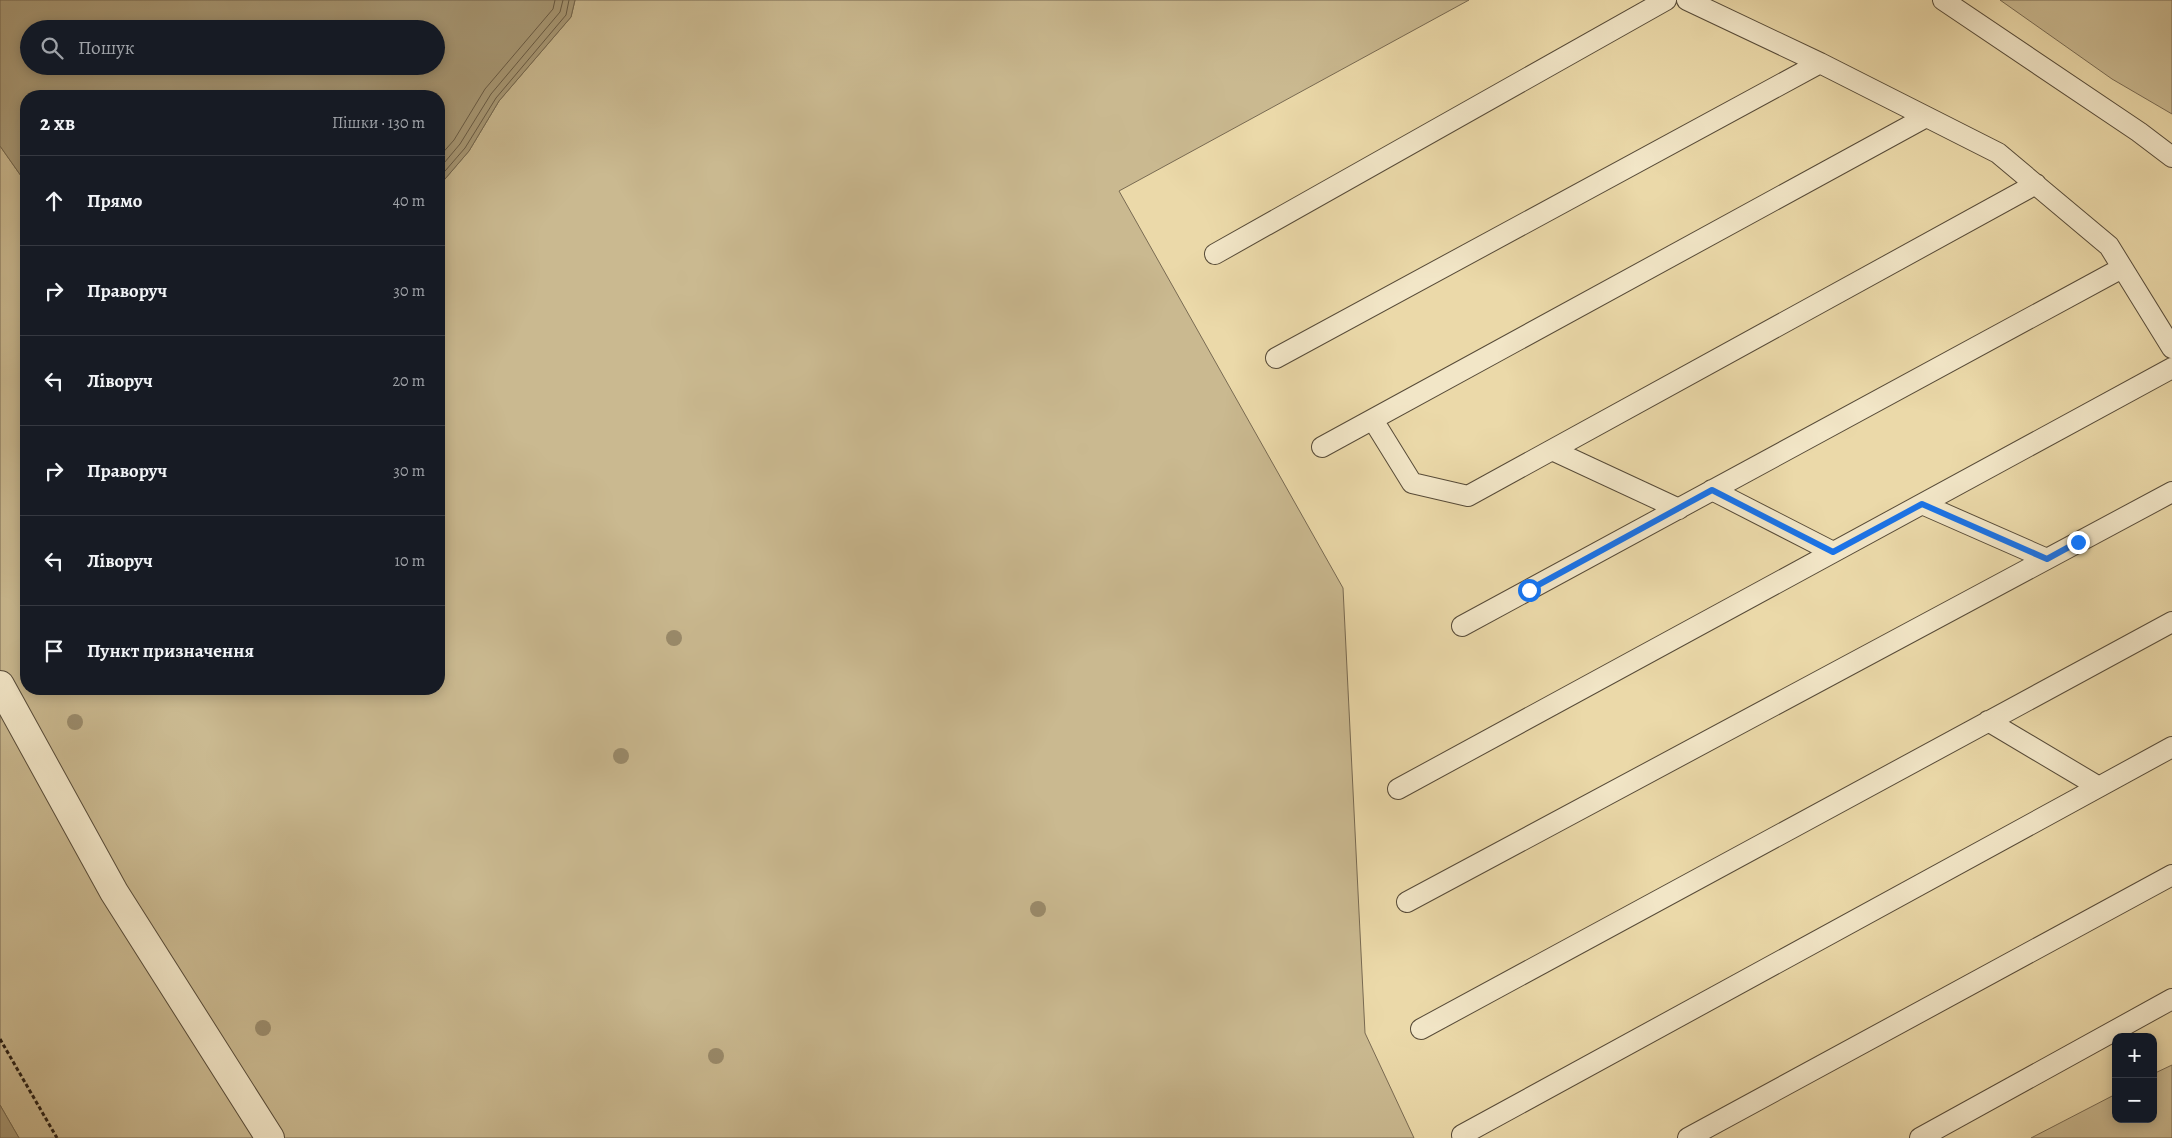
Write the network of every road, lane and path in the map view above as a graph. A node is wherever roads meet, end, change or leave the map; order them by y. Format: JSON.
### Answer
{"nodes":[{"id":1,"x":1666,"y":0,"type":"edge"},
{"id":2,"x":1687,"y":0,"type":"edge"},
{"id":3,"x":1943,"y":0,"type":"edge"},
{"id":4,"x":1820,"y":63,"type":"junction"},
{"id":5,"x":1926,"y":117,"type":"junction"},
{"id":6,"x":2172,"y":157,"type":"edge"},
{"id":7,"x":2036,"y":184,"type":"junction"},
{"id":8,"x":1215,"y":254,"type":"dead end"},
{"id":9,"x":2122,"y":268,"type":"junction"},
{"id":10,"x":2172,"y":348,"type":"edge"},
{"id":11,"x":1276,"y":358,"type":"dead end"},
{"id":12,"x":2172,"y":368,"type":"edge"},
{"id":13,"x":1373,"y":420,"type":"junction"},
{"id":14,"x":1322,"y":447,"type":"dead end"},
{"id":15,"x":1552,"y":450,"type":"junction"},
{"id":16,"x":1712,"y":490,"type":"junction"},
{"id":17,"x":2172,"y":492,"type":"edge"},
{"id":18,"x":1922,"y":504,"type":"junction"},
{"id":19,"x":1678,"y":509,"type":"junction"},
{"id":20,"x":1833,"y":552,"type":"junction"},
{"id":21,"x":2047,"y":559,"type":"junction"},
{"id":22,"x":2172,"y":622,"type":"edge"},
{"id":23,"x":1462,"y":626,"type":"dead end"},
{"id":24,"x":0,"y":686,"type":"edge"},
{"id":25,"x":1988,"y":722,"type":"junction"},
{"id":26,"x":2172,"y":747,"type":"edge"},
{"id":27,"x":2099,"y":787,"type":"junction"},
{"id":28,"x":1398,"y":789,"type":"dead end"},
{"id":29,"x":2172,"y":875,"type":"edge"},
{"id":30,"x":1407,"y":902,"type":"dead end"},
{"id":31,"x":2172,"y":999,"type":"edge"},
{"id":32,"x":1421,"y":1029,"type":"dead end"},
{"id":33,"x":0,"y":1039,"type":"edge"},
{"id":34,"x":1462,"y":1136,"type":"dead end"},
{"id":35,"x":57,"y":1138,"type":"edge"},
{"id":36,"x":270,"y":1138,"type":"edge"},
{"id":37,"x":1688,"y":1138,"type":"edge"},
{"id":38,"x":1920,"y":1138,"type":"edge"}],
"edges":[{"from":1,"to":8,"type":"lane"},
{"from":2,"to":4,"type":"lane"},
{"from":3,"to":6,"type":"lane"},
{"from":4,"to":5,"type":"lane"},
{"from":4,"to":11,"type":"lane"},
{"from":5,"to":7,"type":"lane"},
{"from":5,"to":13,"type":"lane"},
{"from":7,"to":9,"type":"lane"},
{"from":7,"to":15,"type":"lane"},
{"from":9,"to":10,"type":"lane"},
{"from":9,"to":16,"type":"lane"},
{"from":12,"to":18,"type":"lane"},
{"from":13,"to":14,"type":"lane"},
{"from":13,"to":15,"type":"lane"},
{"from":15,"to":19,"type":"lane"},
{"from":16,"to":19,"type":"lane"},
{"from":16,"to":20,"type":"lane"},
{"from":17,"to":21,"type":"lane"},
{"from":18,"to":20,"type":"lane"},
{"from":18,"to":21,"type":"lane"},
{"from":19,"to":23,"type":"lane"},
{"from":20,"to":28,"type":"lane"},
{"from":21,"to":30,"type":"lane"},
{"from":22,"to":25,"type":"lane"},
{"from":24,"to":36,"type":"street"},
{"from":25,"to":27,"type":"lane"},
{"from":25,"to":32,"type":"lane"},
{"from":26,"to":27,"type":"lane"},
{"from":27,"to":34,"type":"lane"},
{"from":29,"to":37,"type":"lane"},
{"from":31,"to":38,"type":"lane"},
{"from":33,"to":35,"type":"path"}]}
